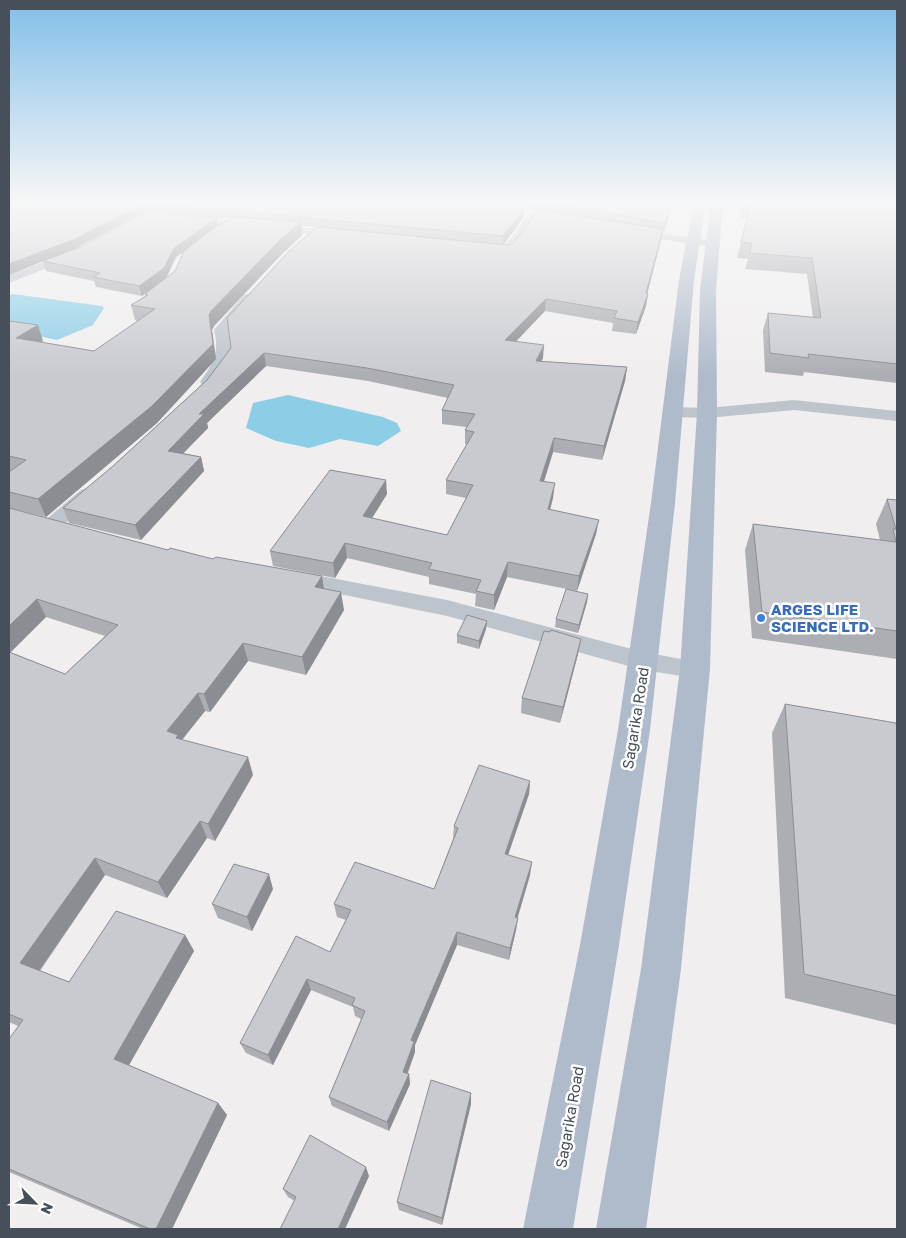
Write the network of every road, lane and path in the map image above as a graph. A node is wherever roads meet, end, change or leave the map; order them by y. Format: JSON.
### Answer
{"nodes":[{"id":1,"x":58,"y":261,"type":"edge"},
{"id":2,"x":699,"y":261,"type":"edge"},
{"id":3,"x":704,"y":261,"type":"edge"},
{"id":4,"x":9,"y":279,"type":"edge"},
{"id":5,"x":258,"y":288,"type":"edge"},
{"id":6,"x":196,"y":395,"type":"edge"},
{"id":7,"x":673,"y":412,"type":"junction"},
{"id":8,"x":707,"y":414,"type":"junction"},
{"id":9,"x":897,"y":416,"type":"edge"},
{"id":10,"x":97,"y":486,"type":"edge"},
{"id":11,"x":74,"y":533,"type":"edge"},
{"id":12,"x":276,"y":575,"type":"edge"},
{"id":13,"x":644,"y":661,"type":"junction"},
{"id":14,"x":695,"y":669,"type":"junction"},
{"id":15,"x":548,"y":1229,"type":"edge"},
{"id":16,"x":621,"y":1229,"type":"edge"}],
"edges":[{"from":1,"to":4,"type":"street"},
{"from":2,"to":7,"type":"main road","name":"Sagarika Road"},
{"from":3,"to":8,"type":"main road","name":"Sagarika Road"},
{"from":5,"to":6,"type":"street"},
{"from":7,"to":8,"type":"street"},
{"from":7,"to":13,"type":"main road","name":"Sagarika Road"},
{"from":8,"to":9,"type":"street"},
{"from":8,"to":14,"type":"main road","name":"Sagarika Road"},
{"from":10,"to":11,"type":"street"},
{"from":12,"to":13,"type":"street"},
{"from":13,"to":14,"type":"street"},
{"from":13,"to":15,"type":"main road","name":"Sagarika Road"},
{"from":14,"to":16,"type":"main road","name":"Sagarika Road"}]}
